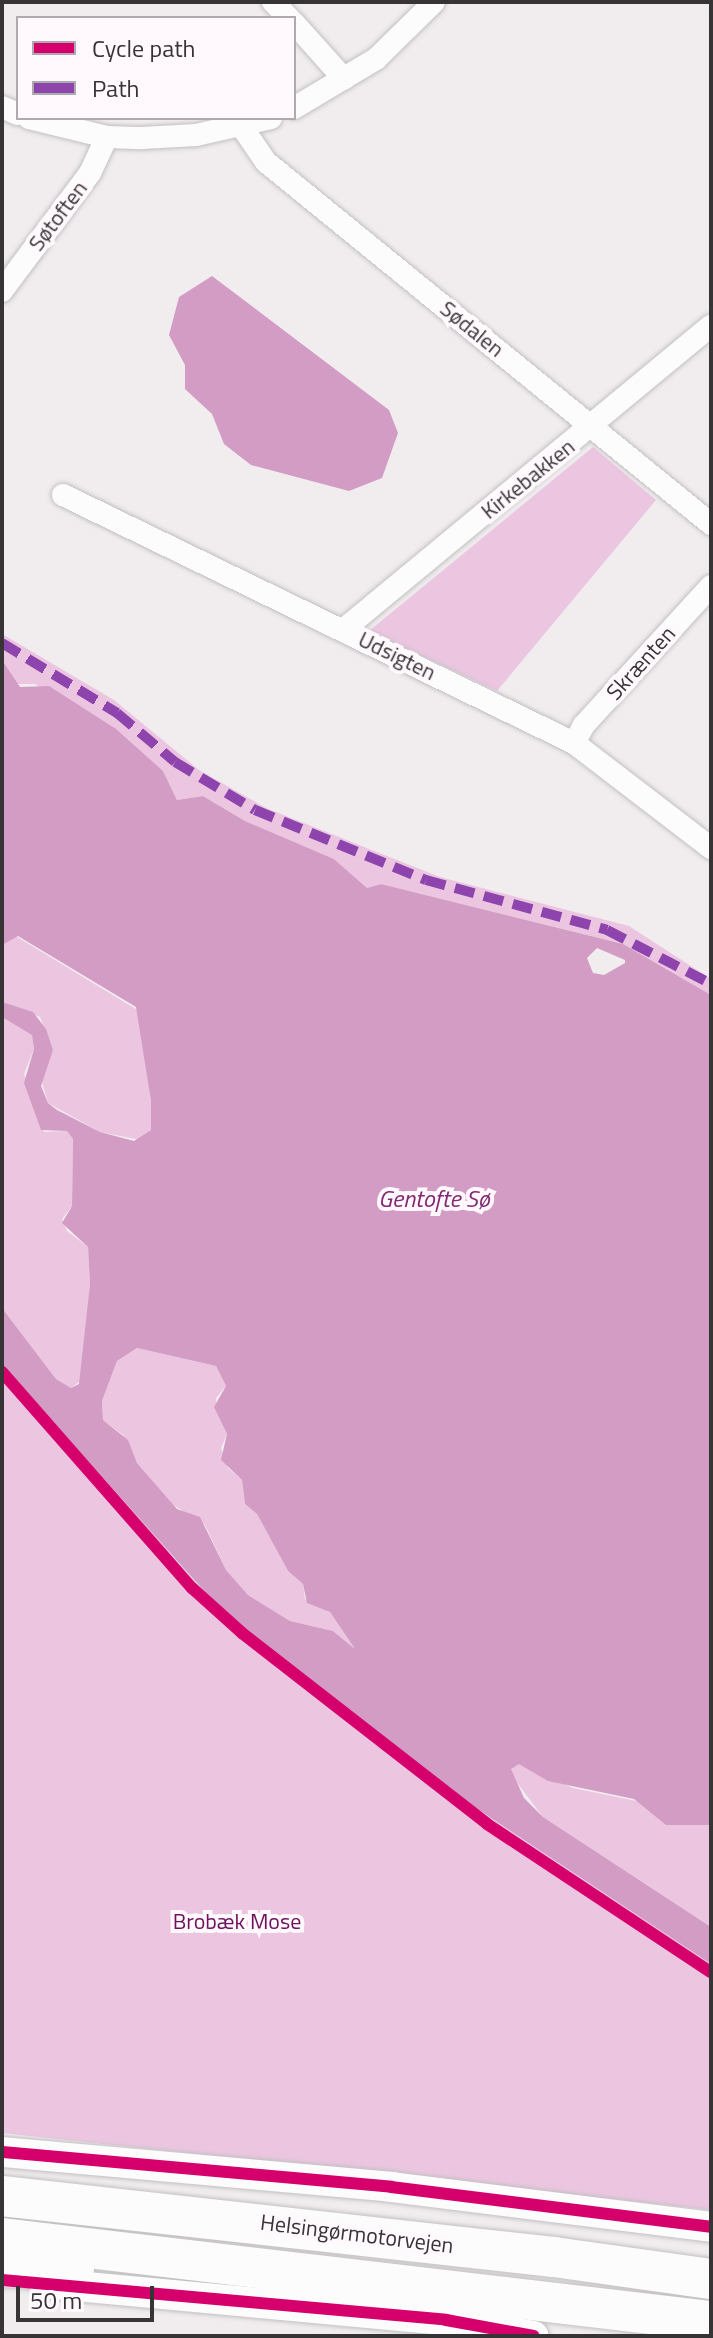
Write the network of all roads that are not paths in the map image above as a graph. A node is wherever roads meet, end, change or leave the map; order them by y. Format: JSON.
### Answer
{"nodes":[{"id":1,"x":434,"y":2,"type":"edge"},
{"id":2,"x":296,"y":25,"type":"edge"},
{"id":3,"x":344,"y":79,"type":"junction"},
{"id":4,"x":296,"y":107,"type":"edge"},
{"id":5,"x":37,"y":120,"type":"edge"},
{"id":6,"x":265,"y":120,"type":"edge"},
{"id":7,"x":242,"y":127,"type":"junction"},
{"id":8,"x":107,"y":137,"type":"junction"},
{"id":9,"x":2,"y":291,"type":"edge"},
{"id":10,"x":711,"y":326,"type":"edge"},
{"id":11,"x":593,"y":426,"type":"junction"},
{"id":12,"x":63,"y":495,"type":"dead end"},
{"id":13,"x":711,"y":524,"type":"edge"},
{"id":14,"x":711,"y":586,"type":"edge"},
{"id":15,"x":343,"y":630,"type":"junction"},
{"id":16,"x":574,"y":743,"type":"junction"},
{"id":17,"x":711,"y":848,"type":"edge"},
{"id":18,"x":2,"y":2152,"type":"edge"},
{"id":19,"x":2,"y":2169,"type":"edge"},
{"id":20,"x":2,"y":2196,"type":"edge"},
{"id":21,"x":711,"y":2227,"type":"edge"},
{"id":22,"x":2,"y":2238,"type":"edge"},
{"id":23,"x":554,"y":2257,"type":"junction"},
{"id":24,"x":2,"y":2267,"type":"edge"},
{"id":25,"x":352,"y":2278,"type":"junction"},
{"id":26,"x":711,"y":2279,"type":"edge"},
{"id":27,"x":2,"y":2280,"type":"edge"},
{"id":28,"x":711,"y":2321,"type":"edge"},
{"id":29,"x":534,"y":2336,"type":"edge"}],
"edges":[{"from":1,"to":3,"type":"street"},
{"from":2,"to":3,"type":"street"},
{"from":3,"to":4,"type":"street"},
{"from":5,"to":8,"type":"street"},
{"from":6,"to":7,"type":"street"},
{"from":7,"to":8,"type":"street"},
{"from":7,"to":11,"type":"street","name":"Sødalen"},
{"from":8,"to":9,"type":"street","name":"Søtoften"},
{"from":10,"to":11,"type":"street","name":"Kirkebakken"},
{"from":11,"to":13,"type":"street","name":"Sødalen"},
{"from":11,"to":15,"type":"street","name":"Kirkebakken"},
{"from":12,"to":15,"type":"street","name":"Udsigten"},
{"from":14,"to":16,"type":"street","name":"Skrænten"},
{"from":15,"to":16,"type":"street","name":"Udsigten"},
{"from":16,"to":17,"type":"street","name":"Udsigten"},
{"from":18,"to":21,"type":"street"},
{"from":19,"to":23,"type":"highway"},
{"from":20,"to":23,"type":"highway","name":"Helsingørmotorvejen"},
{"from":22,"to":25,"type":"highway","name":"Helsingørmotorvejen"},
{"from":23,"to":26,"type":"highway","name":"Helsingørmotorvejen"},
{"from":24,"to":25,"type":"highway"},
{"from":25,"to":28,"type":"highway","name":"Helsingørmotorvejen"},
{"from":27,"to":29,"type":"street"}]}
